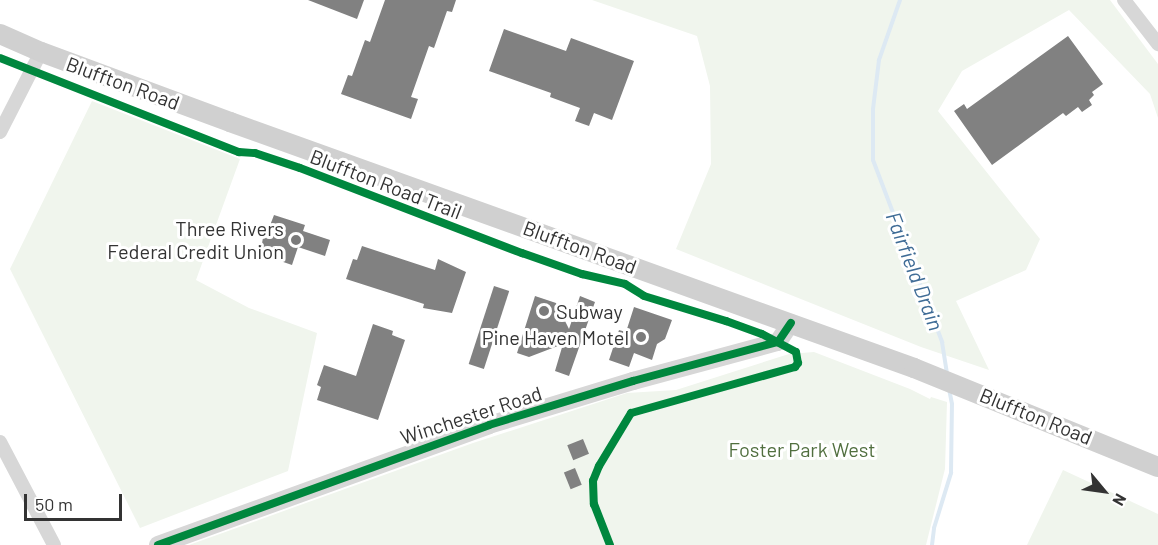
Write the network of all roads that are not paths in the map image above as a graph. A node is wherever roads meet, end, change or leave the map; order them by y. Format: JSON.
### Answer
{"nodes":[{"id":1,"x":1124,"y":0,"type":"edge"},
{"id":2,"x":0,"y":34,"type":"edge"},
{"id":3,"x":1158,"y":44,"type":"edge"},
{"id":4,"x":41,"y":52,"type":"junction"},
{"id":5,"x":0,"y":132,"type":"edge"},
{"id":6,"x":791,"y":322,"type":"junction"},
{"id":7,"x":0,"y":442,"type":"edge"},
{"id":8,"x":1158,"y":467,"type":"edge"},
{"id":9,"x":54,"y":545,"type":"edge"},
{"id":10,"x":158,"y":545,"type":"edge"}],
"edges":[{"from":1,"to":3,"type":"street"},
{"from":2,"to":4,"type":"main road","name":"Bluffton Road"},
{"from":4,"to":5,"type":"street"},
{"from":4,"to":6,"type":"main road","name":"Bluffton Road"},
{"from":6,"to":8,"type":"main road","name":"Bluffton Road"},
{"from":6,"to":10,"type":"street","name":"Winchester Road"},
{"from":7,"to":9,"type":"street"}]}
